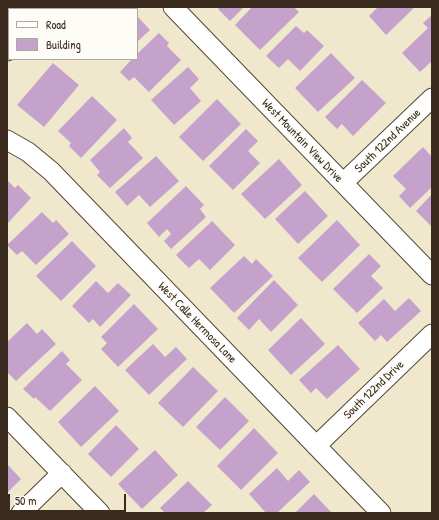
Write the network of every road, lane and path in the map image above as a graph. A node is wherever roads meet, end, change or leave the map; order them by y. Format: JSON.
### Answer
{"nodes":[{"id":1,"x":173,"y":7,"type":"edge"},
{"id":2,"x":432,"y":98,"type":"edge"},
{"id":3,"x":7,"y":140,"type":"edge"},
{"id":4,"x":343,"y":183,"type":"junction"},
{"id":5,"x":432,"y":274,"type":"edge"},
{"id":6,"x":432,"y":334,"type":"edge"},
{"id":7,"x":7,"y":417,"type":"edge"},
{"id":8,"x":316,"y":446,"type":"junction"},
{"id":9,"x":62,"y":473,"type":"junction"},
{"id":10,"x":21,"y":513,"type":"edge"},
{"id":11,"x":100,"y":513,"type":"edge"},
{"id":12,"x":381,"y":513,"type":"edge"}],
"edges":[{"from":1,"to":4,"type":"street","name":"West Mountain View Drive"},
{"from":2,"to":4,"type":"street","name":"South 122nd Avenue"},
{"from":3,"to":8,"type":"street","name":"West Calle Hermosa Lane"},
{"from":4,"to":5,"type":"street","name":"West Mountain View Drive"},
{"from":6,"to":8,"type":"street","name":"South 122nd Drive"},
{"from":7,"to":9,"type":"street"},
{"from":8,"to":12,"type":"street","name":"West Calle Hermosa Lane"},
{"from":9,"to":10,"type":"street"},
{"from":9,"to":11,"type":"street"}]}
